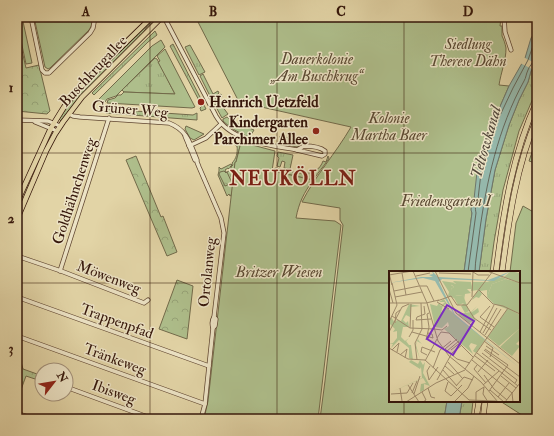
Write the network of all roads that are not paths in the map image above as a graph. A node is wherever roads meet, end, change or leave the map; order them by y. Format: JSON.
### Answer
{"nodes":[{"id":1,"x":31,"y":17,"type":"edge"},
{"id":2,"x":95,"y":17,"type":"edge"},
{"id":3,"x":152,"y":17,"type":"edge"},
{"id":4,"x":163,"y":17,"type":"edge"},
{"id":5,"x":504,"y":17,"type":"edge"},
{"id":6,"x":511,"y":50,"type":"dead end"},
{"id":7,"x":537,"y":101,"type":"edge"},
{"id":8,"x":69,"y":114,"type":"junction"},
{"id":9,"x":110,"y":118,"type":"junction"},
{"id":10,"x":537,"y":118,"type":"edge"},
{"id":11,"x":17,"y":120,"type":"edge"},
{"id":12,"x":221,"y":124,"type":"junction"},
{"id":13,"x":52,"y":125,"type":"junction"},
{"id":14,"x":59,"y":128,"type":"junction"},
{"id":15,"x":185,"y":135,"type":"joint"},
{"id":16,"x":190,"y":146,"type":"junction"},
{"id":17,"x":297,"y":150,"type":"junction"},
{"id":18,"x":17,"y":202,"type":"edge"},
{"id":19,"x":17,"y":219,"type":"edge"},
{"id":20,"x":17,"y":256,"type":"edge"},
{"id":21,"x":60,"y":271,"type":"junction"},
{"id":22,"x":496,"y":271,"type":"edge"},
{"id":23,"x":502,"y":271,"type":"edge"},
{"id":24,"x":17,"y":297,"type":"edge"},
{"id":25,"x":148,"y":300,"type":"dead end"},
{"id":26,"x":17,"y":336,"type":"edge"},
{"id":27,"x":209,"y":366,"type":"junction"},
{"id":28,"x":74,"y":390,"type":"edge"},
{"id":29,"x":479,"y":402,"type":"edge"},
{"id":30,"x":485,"y":402,"type":"edge"},
{"id":31,"x":205,"y":404,"type":"junction"},
{"id":32,"x":17,"y":413,"type":"edge"},
{"id":33,"x":33,"y":419,"type":"edge"},
{"id":34,"x":153,"y":419,"type":"edge"},
{"id":35,"x":201,"y":419,"type":"edge"},
{"id":36,"x":476,"y":419,"type":"edge"},
{"id":37,"x":483,"y":419,"type":"edge"}],
"edges":[{"from":1,"to":2,"type":"street"},
{"from":3,"to":13,"type":"main road","name":"Buschkrugallee"},
{"from":4,"to":8,"type":"main road","name":"Buschkrugallee"},
{"from":4,"to":12,"type":"street"},
{"from":5,"to":6,"type":"street"},
{"from":7,"to":22,"type":"highway"},
{"from":8,"to":9,"type":"street","name":"Grüner Weg"},
{"from":8,"to":14,"type":"main road","name":"Buschkrugallee"},
{"from":9,"to":15,"type":"street","name":"Grüner Weg"},
{"from":9,"to":21,"type":"street","name":"Goldhähnchenweg"},
{"from":10,"to":23,"type":"highway"},
{"from":11,"to":13,"type":"street"},
{"from":12,"to":16,"type":"street"},
{"from":12,"to":17,"type":"street"},
{"from":13,"to":14,"type":"street"},
{"from":13,"to":18,"type":"main road","name":"Buschkrugallee"},
{"from":14,"to":19,"type":"main road","name":"Buschkrugallee"},
{"from":15,"to":16,"type":"street","name":"Ortolanweg"},
{"from":16,"to":27,"type":"street","name":"Ortolanweg"},
{"from":17,"to":17,"type":"street"},
{"from":20,"to":21,"type":"street","name":"Möwenweg"},
{"from":21,"to":25,"type":"street","name":"Möwenweg"},
{"from":24,"to":27,"type":"street","name":"Trappenpfad"},
{"from":26,"to":31,"type":"street","name":"Tränkeweg"},
{"from":27,"to":31,"type":"street","name":"Ortolanweg"},
{"from":28,"to":34,"type":"street","name":"Ibisweg"},
{"from":29,"to":36,"type":"highway"},
{"from":30,"to":37,"type":"highway"},
{"from":31,"to":35,"type":"street","name":"Ortolanweg"},
{"from":32,"to":33,"type":"street"}]}
